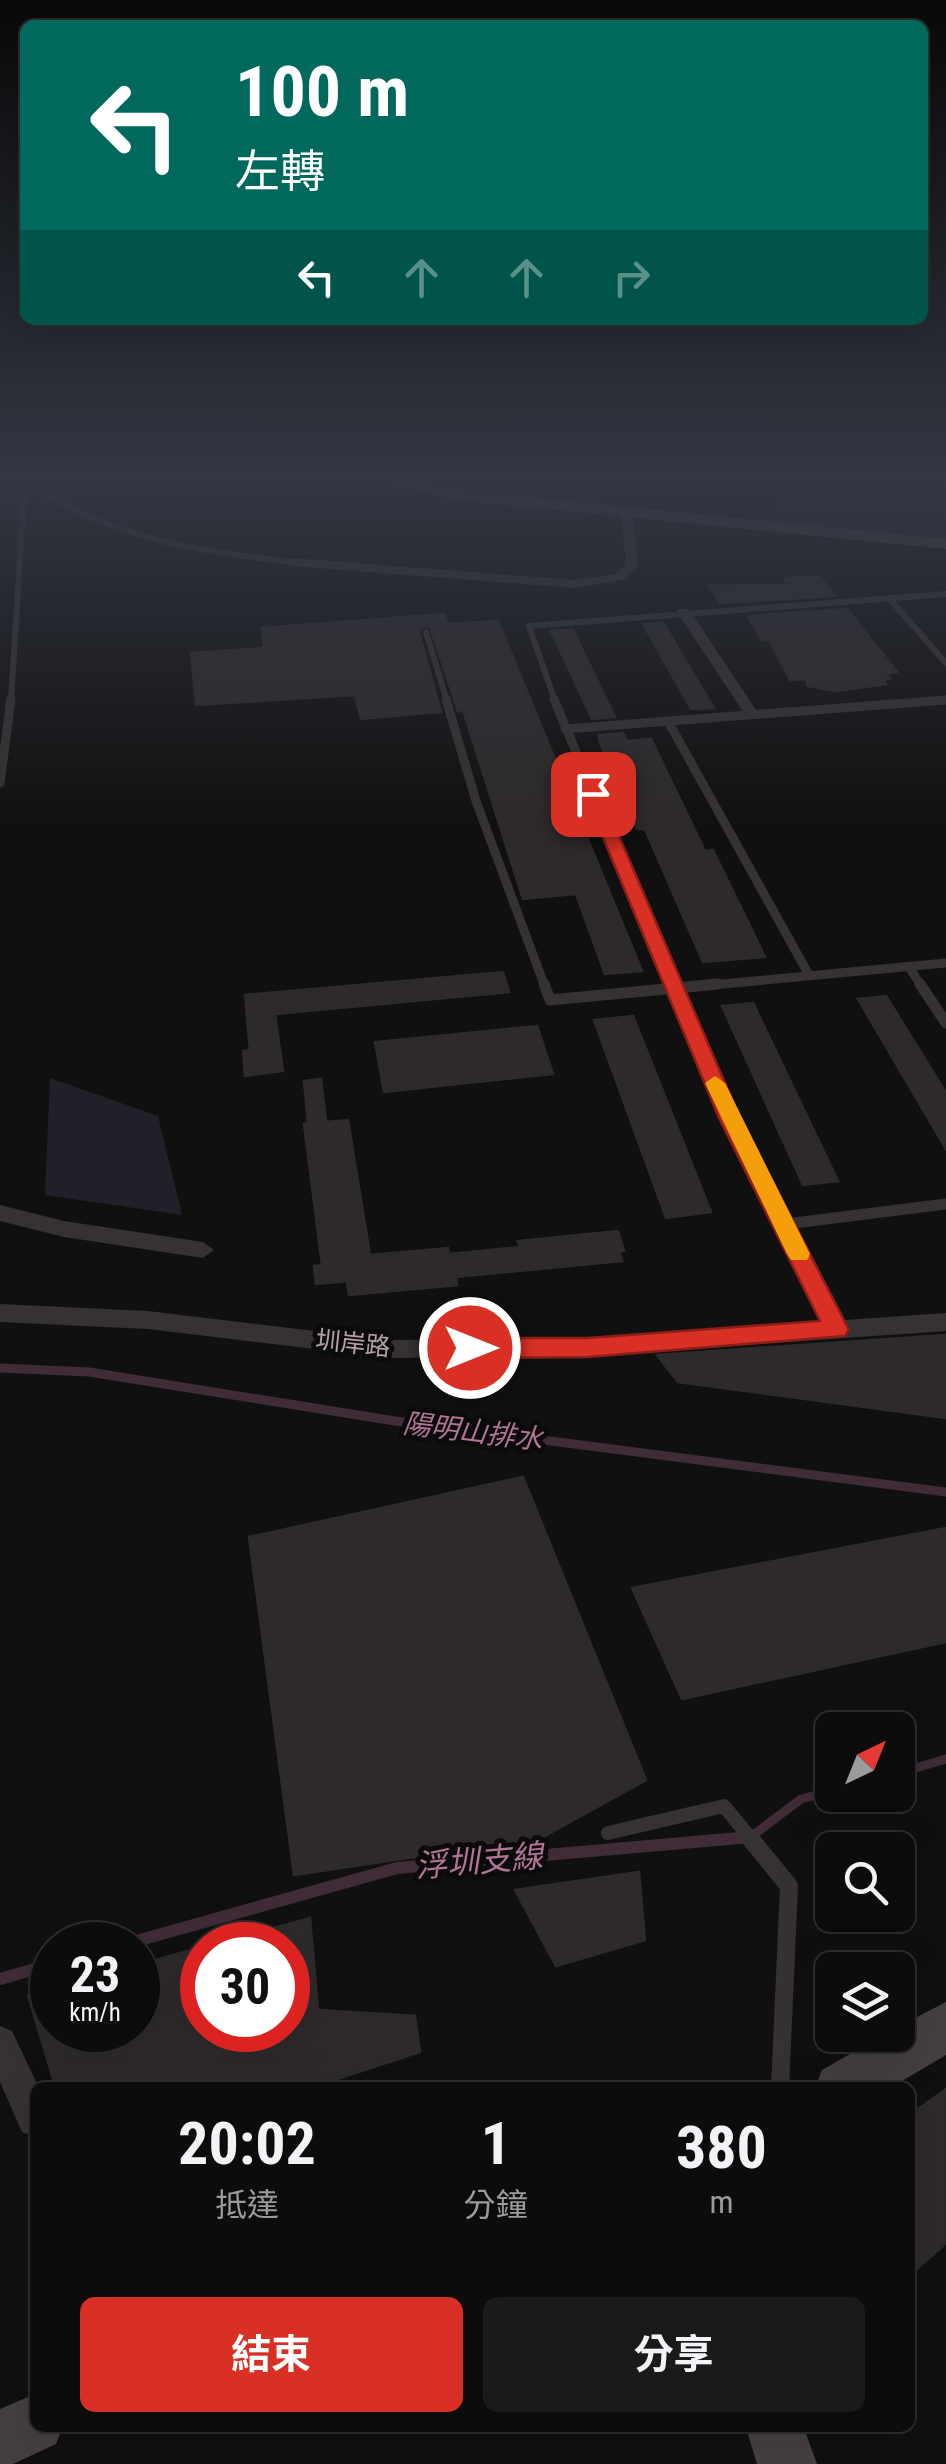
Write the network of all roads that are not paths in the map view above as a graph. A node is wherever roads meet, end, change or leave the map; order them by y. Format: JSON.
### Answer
{"nodes":[{"id":1,"x":15,"y":595,"type":"edge"},
{"id":2,"x":932,"y":595,"type":"edge"},
{"id":3,"x":890,"y":598,"type":"junction"},
{"id":4,"x":15,"y":599,"type":"junction"},
{"id":5,"x":0,"y":600,"type":"edge"},
{"id":6,"x":684,"y":612,"type":"junction"},
{"id":7,"x":426,"y":632,"type":"dead end"},
{"id":8,"x":946,"y":662,"type":"edge"},
{"id":9,"x":946,"y":700,"type":"edge"},
{"id":10,"x":753,"y":716,"type":"junction"},
{"id":11,"x":670,"y":722,"type":"junction"},
{"id":12,"x":565,"y":728,"type":"junction"},
{"id":13,"x":0,"y":784,"type":"edge"},
{"id":14,"x":946,"y":963,"type":"edge"},
{"id":15,"x":909,"y":967,"type":"junction"},
{"id":16,"x":809,"y":975,"type":"junction"},
{"id":17,"x":675,"y":988,"type":"junction"},
{"id":18,"x":946,"y":1023,"type":"edge"},
{"id":19,"x":946,"y":1204,"type":"edge"},
{"id":20,"x":0,"y":1213,"type":"edge"},
{"id":21,"x":786,"y":1224,"type":"junction"},
{"id":22,"x":204,"y":1250,"type":"dead end"},
{"id":23,"x":0,"y":1313,"type":"edge"},
{"id":24,"x":946,"y":1322,"type":"edge"},
{"id":25,"x":836,"y":1330,"type":"junction"},
{"id":26,"x":608,"y":1832,"type":"dead end"},
{"id":27,"x":946,"y":2027,"type":"edge"},
{"id":28,"x":0,"y":2043,"type":"edge"},
{"id":29,"x":780,"y":2082,"type":"edge"},
{"id":30,"x":850,"y":2082,"type":"edge"},
{"id":31,"x":30,"y":2107,"type":"edge"},
{"id":32,"x":30,"y":2425,"type":"edge"},
{"id":33,"x":776,"y":2432,"type":"edge"},
{"id":34,"x":0,"y":2440,"type":"edge"},
{"id":35,"x":787,"y":2464,"type":"edge"}],
"edges":[{"from":1,"to":4,"type":"lane"},
{"from":2,"to":3,"type":"lane"},
{"from":3,"to":6,"type":"lane"},
{"from":3,"to":8,"type":"lane"},
{"from":4,"to":5,"type":"lane"},
{"from":4,"to":13,"type":"lane"},
{"from":6,"to":10,"type":"street"},
{"from":6,"to":12,"type":"lane"},
{"from":7,"to":17,"type":"lane"},
{"from":9,"to":10,"type":"lane"},
{"from":10,"to":11,"type":"lane"},
{"from":11,"to":12,"type":"lane"},
{"from":11,"to":16,"type":"lane"},
{"from":12,"to":17,"type":"lane"},
{"from":14,"to":15,"type":"lane"},
{"from":15,"to":16,"type":"lane"},
{"from":15,"to":18,"type":"lane"},
{"from":16,"to":17,"type":"lane"},
{"from":17,"to":21,"type":"lane"},
{"from":19,"to":21,"type":"lane"},
{"from":20,"to":22,"type":"street"},
{"from":21,"to":25,"type":"lane"},
{"from":23,"to":25,"type":"street","name":"圳岸路"},
{"from":24,"to":25,"type":"street","name":"圳岸路"},
{"from":26,"to":29,"type":"lane"},
{"from":27,"to":30,"type":"street"},
{"from":28,"to":31,"type":"street"},
{"from":32,"to":34,"type":"street"},
{"from":33,"to":35,"type":"street"}]}
